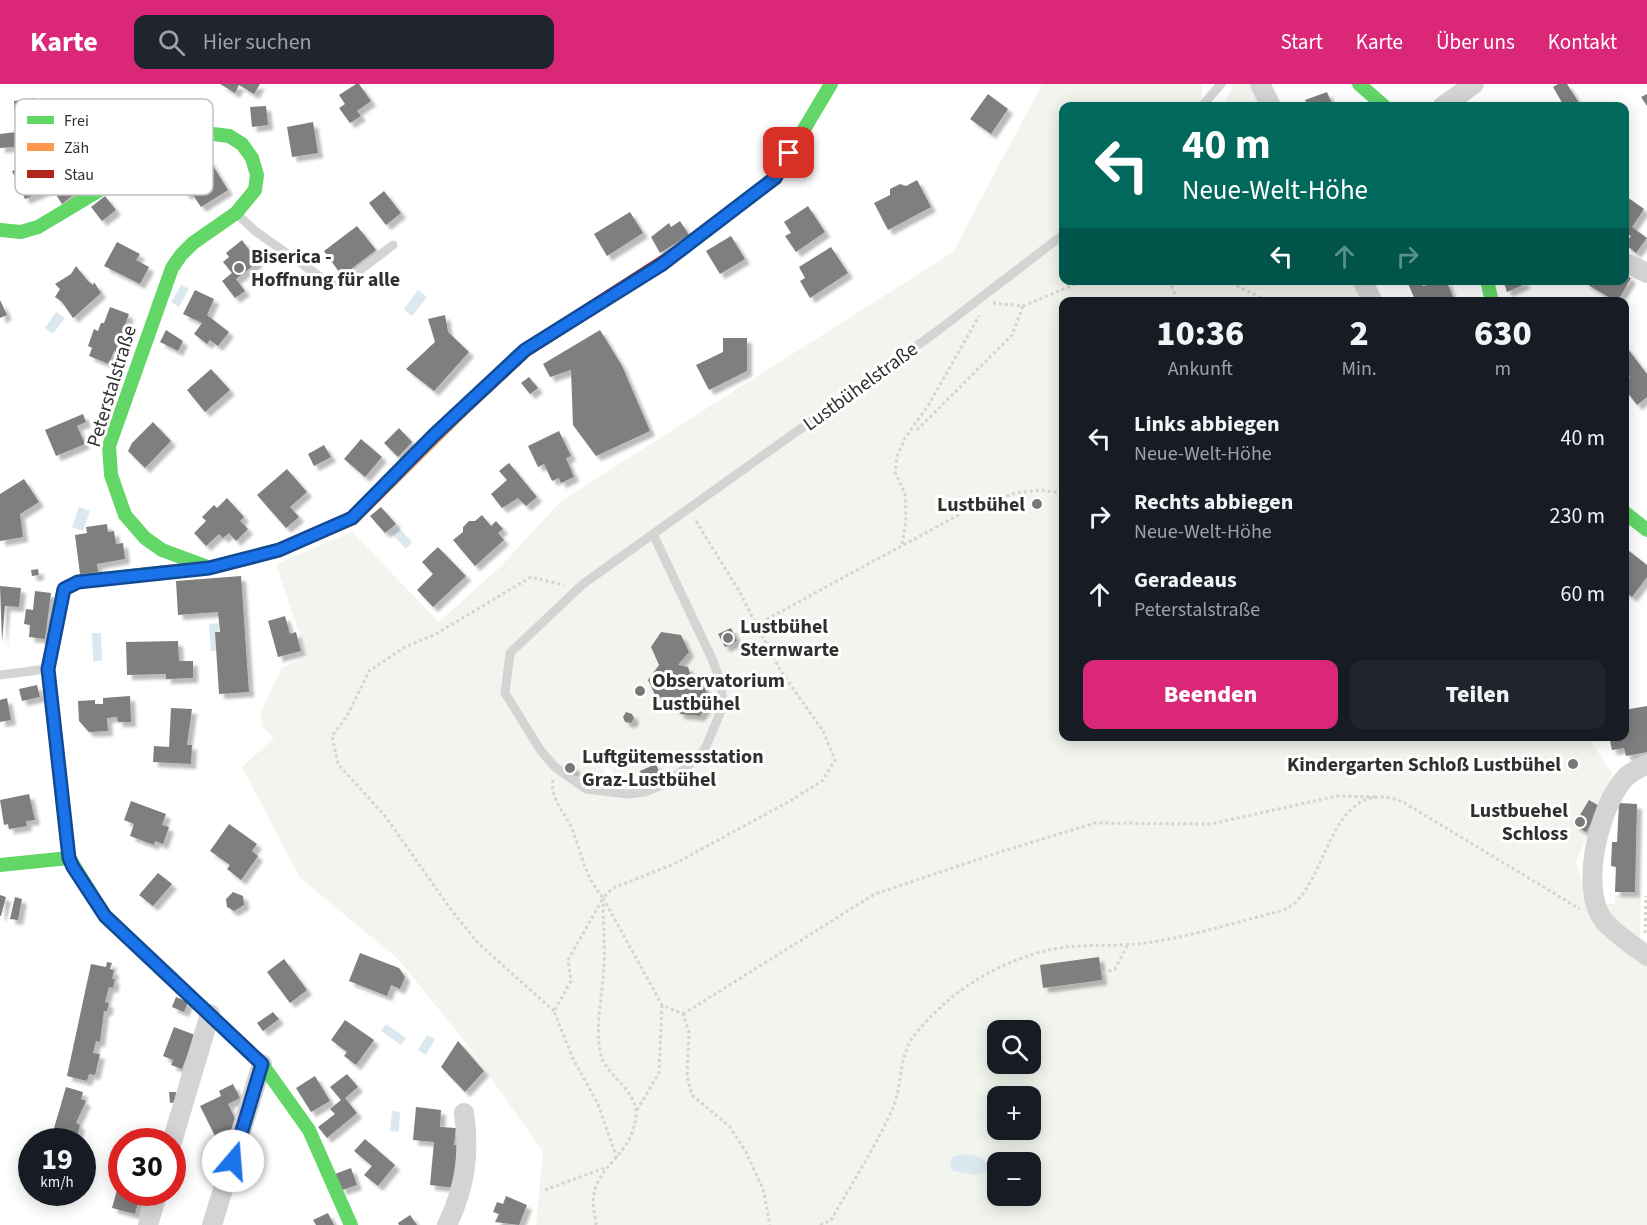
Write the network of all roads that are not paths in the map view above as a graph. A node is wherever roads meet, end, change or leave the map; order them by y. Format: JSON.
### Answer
{"nodes":[{"id":1,"x":831,"y":84,"type":"edge"},
{"id":2,"x":1221,"y":84,"type":"edge"},
{"id":3,"x":1260,"y":84,"type":"edge"},
{"id":4,"x":1359,"y":84,"type":"edge"},
{"id":5,"x":1474,"y":84,"type":"edge"},
{"id":6,"x":1205,"y":102,"type":"edge"},
{"id":7,"x":1269,"y":102,"type":"edge"},
{"id":8,"x":1379,"y":102,"type":"edge"},
{"id":9,"x":1449,"y":102,"type":"edge"},
{"id":10,"x":213,"y":133,"type":"edge"},
{"id":11,"x":92,"y":195,"type":"edge"},
{"id":12,"x":236,"y":213,"type":"junction"},
{"id":13,"x":0,"y":230,"type":"edge"},
{"id":14,"x":1059,"y":238,"type":"edge"},
{"id":15,"x":393,"y":245,"type":"dead end"},
{"id":16,"x":1629,"y":264,"type":"edge"},
{"id":17,"x":1647,"y":273,"type":"edge"},
{"id":18,"x":1629,"y":516,"type":"edge"},
{"id":19,"x":1647,"y":530,"type":"edge"},
{"id":20,"x":653,"y":534,"type":"junction"},
{"id":21,"x":209,"y":568,"type":"junction"},
{"id":22,"x":48,"y":669,"type":"junction"},
{"id":23,"x":0,"y":675,"type":"edge"},
{"id":24,"x":1647,"y":764,"type":"edge"},
{"id":25,"x":69,"y":858,"type":"junction"},
{"id":26,"x":0,"y":865,"type":"edge"},
{"id":27,"x":1645,"y":954,"type":"edge"},
{"id":28,"x":210,"y":1014,"type":"junction"},
{"id":29,"x":262,"y":1064,"type":"junction"},
{"id":30,"x":465,"y":1113,"type":"dead end"},
{"id":31,"x":176,"y":1128,"type":"edge"},
{"id":32,"x":154,"y":1206,"type":"edge"},
{"id":33,"x":148,"y":1225,"type":"edge"},
{"id":34,"x":213,"y":1225,"type":"edge"},
{"id":35,"x":351,"y":1225,"type":"edge"},
{"id":36,"x":447,"y":1225,"type":"edge"}],
"edges":[{"from":1,"to":21,"type":"street"},
{"from":2,"to":6,"type":"lane"},
{"from":3,"to":7,"type":"street"},
{"from":4,"to":8,"type":"street"},
{"from":5,"to":9,"type":"street"},
{"from":10,"to":12,"type":"street","name":"Peterstalstraße"},
{"from":11,"to":13,"type":"street","name":"Peterstalstraße"},
{"from":12,"to":15,"type":"lane"},
{"from":12,"to":21,"type":"street","name":"Peterstalstraße"},
{"from":14,"to":20,"type":"lane","name":"Lustbühelstraße"},
{"from":16,"to":17,"type":"street"},
{"from":18,"to":19,"type":"street"},
{"from":20,"to":20,"type":"lane","name":"Lustbühelstraße"},
{"from":21,"to":22,"type":"street"},
{"from":22,"to":23,"type":"lane"},
{"from":22,"to":25,"type":"street"},
{"from":24,"to":27,"type":"street"},
{"from":25,"to":26,"type":"street"},
{"from":25,"to":28,"type":"street"},
{"from":28,"to":29,"type":"street"},
{"from":28,"to":31,"type":"street"},
{"from":29,"to":34,"type":"street"},
{"from":29,"to":35,"type":"street"},
{"from":30,"to":36,"type":"street"},
{"from":32,"to":33,"type":"street"}]}
